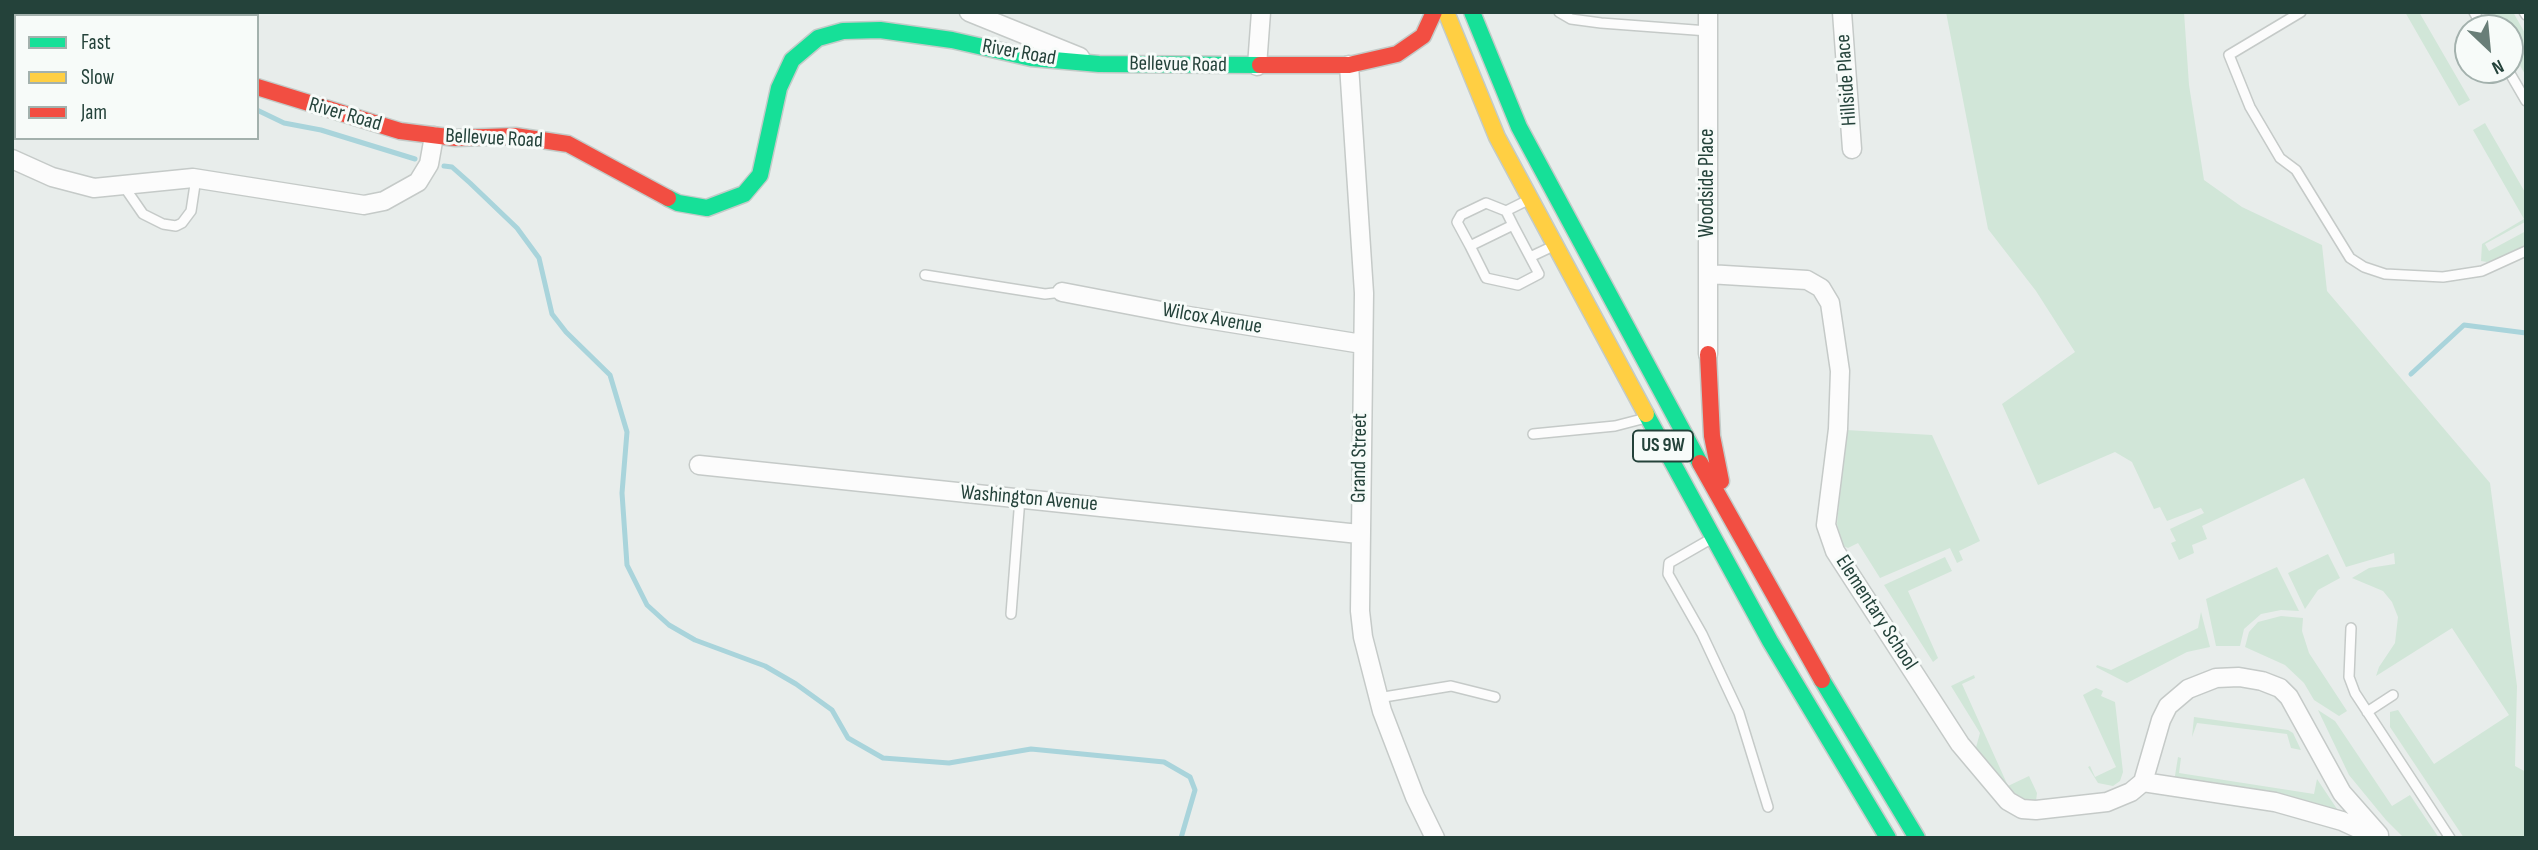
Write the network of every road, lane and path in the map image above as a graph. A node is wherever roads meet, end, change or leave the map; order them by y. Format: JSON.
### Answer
{"nodes":[{"id":1,"x":969,"y":12,"type":"edge"},
{"id":2,"x":1261,"y":12,"type":"edge"},
{"id":3,"x":1434,"y":12,"type":"edge"},
{"id":4,"x":1446,"y":12,"type":"edge"},
{"id":5,"x":1472,"y":12,"type":"edge"},
{"id":6,"x":1559,"y":12,"type":"edge"},
{"id":7,"x":1842,"y":12,"type":"edge"},
{"id":8,"x":2301,"y":12,"type":"edge"},
{"id":9,"x":991,"y":17,"type":"edge"},
{"id":10,"x":1708,"y":21,"type":"edge"},
{"id":11,"x":940,"y":39,"type":"joint"},
{"id":12,"x":1099,"y":64,"type":"junction"},
{"id":13,"x":1349,"y":65,"type":"junction"},
{"id":14,"x":1257,"y":66,"type":"junction"},
{"id":15,"x":2516,"y":84,"type":"edge"},
{"id":16,"x":259,"y":88,"type":"edge"},
{"id":17,"x":2526,"y":101,"type":"edge"},
{"id":18,"x":434,"y":136,"type":"junction"},
{"id":19,"x":1852,"y":149,"type":"dead end"},
{"id":20,"x":12,"y":159,"type":"edge"},
{"id":21,"x":196,"y":178,"type":"junction"},
{"id":22,"x":122,"y":184,"type":"junction"},
{"id":23,"x":1528,"y":200,"type":"junction"},
{"id":24,"x":1506,"y":211,"type":"junction"},
{"id":25,"x":1513,"y":225,"type":"junction"},
{"id":26,"x":1470,"y":246,"type":"junction"},
{"id":27,"x":1553,"y":246,"type":"junction"},
{"id":28,"x":2526,"y":251,"type":"edge"},
{"id":29,"x":1530,"y":257,"type":"junction"},
{"id":30,"x":1708,"y":274,"type":"junction"},
{"id":31,"x":925,"y":275,"type":"dead end"},
{"id":32,"x":1062,"y":292,"type":"joint"},
{"id":33,"x":1362,"y":344,"type":"junction"},
{"id":34,"x":1708,"y":354,"type":"junction"},
{"id":35,"x":1653,"y":377,"type":"junction"},
{"id":36,"x":1647,"y":418,"type":"junction"},
{"id":37,"x":1533,"y":434,"type":"dead end"},
{"id":38,"x":699,"y":465,"type":"dead end"},
{"id":39,"x":1020,"y":498,"type":"junction"},
{"id":40,"x":1359,"y":534,"type":"junction"},
{"id":41,"x":1740,"y":535,"type":"junction"},
{"id":42,"x":1713,"y":537,"type":"junction"},
{"id":43,"x":1011,"y":614,"type":"dead end"},
{"id":44,"x":2351,"y":628,"type":"dead end"},
{"id":45,"x":2393,"y":695,"type":"dead end"},
{"id":46,"x":1495,"y":697,"type":"dead end"},
{"id":47,"x":1378,"y":698,"type":"junction"},
{"id":48,"x":2367,"y":712,"type":"junction"},
{"id":49,"x":2143,"y":782,"type":"junction"},
{"id":50,"x":1768,"y":807,"type":"dead end"},
{"id":51,"x":1435,"y":838,"type":"edge"},
{"id":52,"x":1888,"y":838,"type":"edge"},
{"id":53,"x":1917,"y":838,"type":"edge"},
{"id":54,"x":2381,"y":838,"type":"edge"},
{"id":55,"x":2450,"y":838,"type":"edge"}],
"edges":[{"from":1,"to":9,"type":"street"},
{"from":2,"to":14,"type":"street"},
{"from":3,"to":13,"type":"main road","name":"Bellevue Road"},
{"from":4,"to":23,"type":"main road","number":"US 9W"},
{"from":5,"to":35,"type":"main road","number":"US 9W"},
{"from":6,"to":10,"type":"lane"},
{"from":7,"to":19,"type":"street","name":"Hillside Place"},
{"from":8,"to":28,"type":"lane"},
{"from":9,"to":12,"type":"street"},
{"from":10,"to":30,"type":"street","name":"Woodside Place"},
{"from":11,"to":12,"type":"main road","name":"River Road"},
{"from":11,"to":18,"type":"main road","name":"Bellevue Road"},
{"from":12,"to":14,"type":"main road","name":"Bellevue Road"},
{"from":13,"to":14,"type":"main road","name":"Bellevue Road"},
{"from":13,"to":33,"type":"street","name":"Grand Street"},
{"from":15,"to":17,"type":"lane"},
{"from":16,"to":18,"type":"main road","name":"River Road"},
{"from":18,"to":21,"type":"street","name":"Bellevue Road"},
{"from":20,"to":22,"type":"street","name":"Bellevue Road"},
{"from":21,"to":22,"type":"street","name":"Bellevue Road"},
{"from":21,"to":22,"type":"lane"},
{"from":23,"to":24,"type":"lane"},
{"from":23,"to":27,"type":"main road","number":"US 9W"},
{"from":24,"to":25,"type":"lane"},
{"from":24,"to":26,"type":"lane"},
{"from":25,"to":26,"type":"lane"},
{"from":25,"to":29,"type":"lane"},
{"from":26,"to":29,"type":"lane"},
{"from":27,"to":29,"type":"lane"},
{"from":27,"to":36,"type":"main road","number":"US 9W"},
{"from":30,"to":34,"type":"street","name":"Woodside Place"},
{"from":30,"to":49,"type":"street","name":"Elementary School"},
{"from":31,"to":32,"type":"lane"},
{"from":32,"to":33,"type":"street","name":"Wilcox Avenue"},
{"from":33,"to":40,"type":"street","name":"Grand Street"},
{"from":34,"to":35,"type":"main road"},
{"from":34,"to":41,"type":"main road"},
{"from":35,"to":41,"type":"main road","number":"US 9W"},
{"from":36,"to":37,"type":"lane"},
{"from":36,"to":42,"type":"main road","number":"US 9W"},
{"from":38,"to":39,"type":"street","name":"Washington Avenue"},
{"from":39,"to":40,"type":"street","name":"Washington Avenue"},
{"from":39,"to":43,"type":"lane"},
{"from":40,"to":47,"type":"street","name":"Grand Street"},
{"from":41,"to":53,"type":"main road","number":"US 9W"},
{"from":42,"to":50,"type":"lane"},
{"from":42,"to":52,"type":"main road","number":"US 9W"},
{"from":44,"to":48,"type":"lane"},
{"from":45,"to":48,"type":"lane"},
{"from":46,"to":47,"type":"lane"},
{"from":47,"to":51,"type":"street","name":"Grand Street"},
{"from":48,"to":55,"type":"lane"},
{"from":49,"to":54,"type":"street"},
{"from":49,"to":54,"type":"street"}]}
